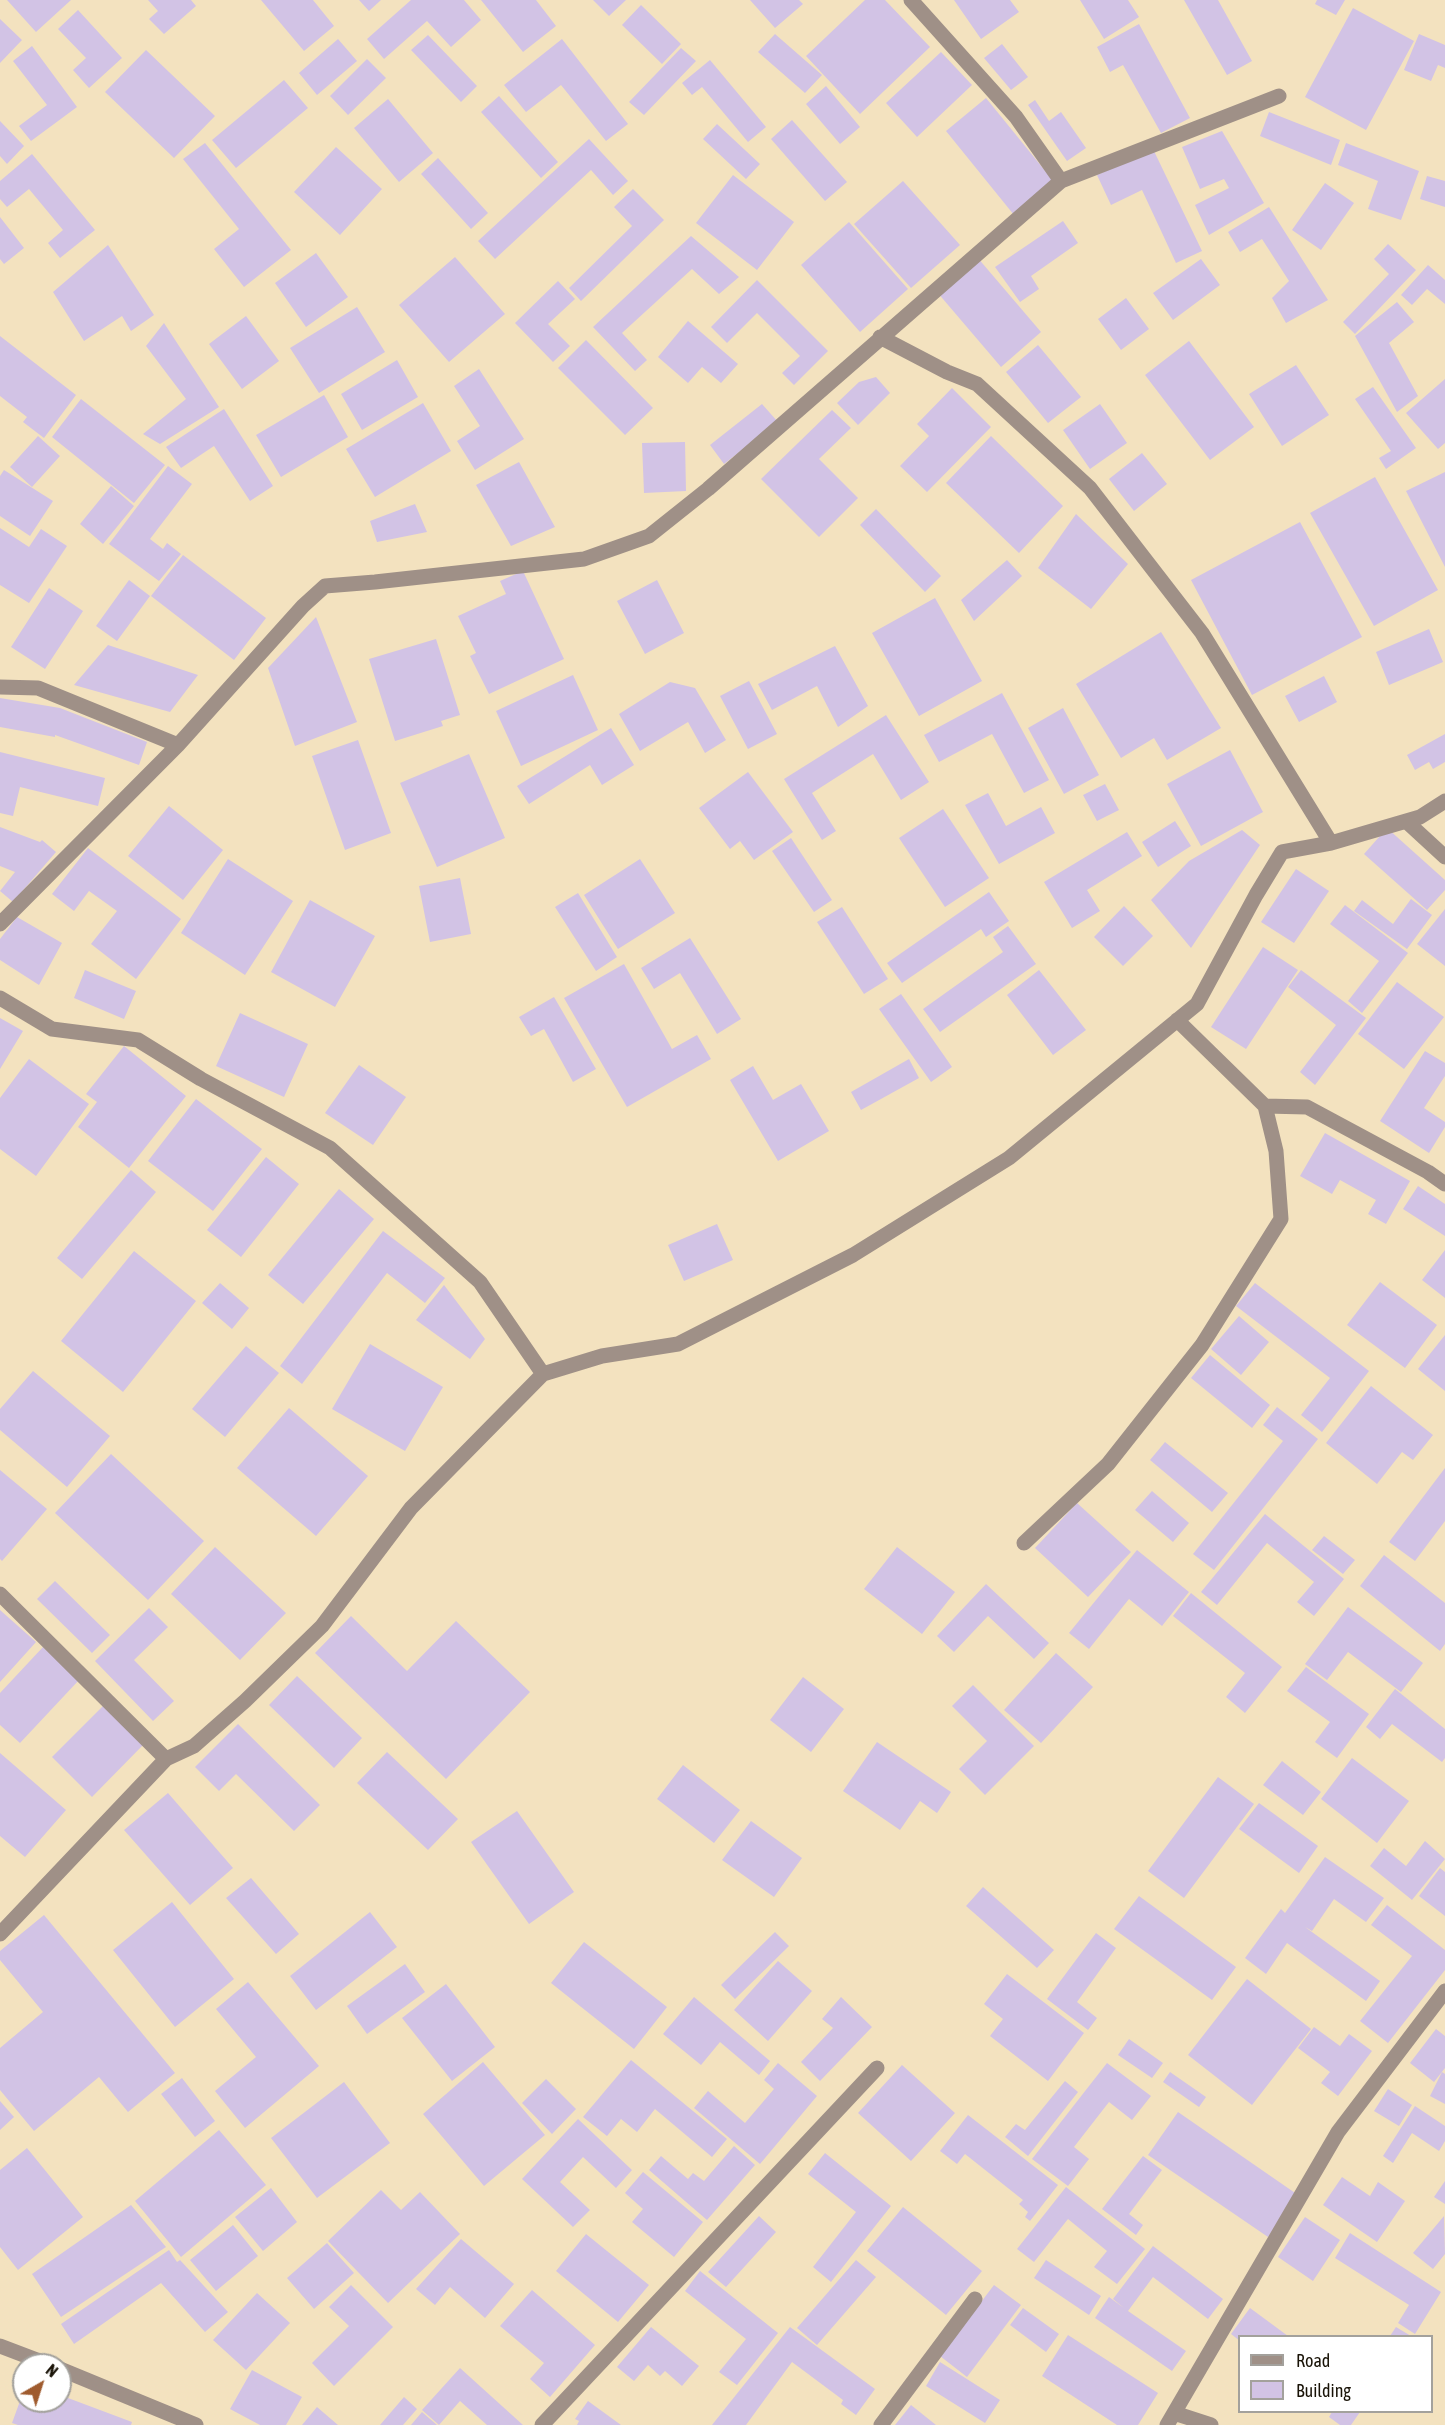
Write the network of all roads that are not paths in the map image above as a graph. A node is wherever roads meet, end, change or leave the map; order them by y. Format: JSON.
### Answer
{"nodes":[{"id":1,"x":911,"y":0,"type":"edge"},
{"id":2,"x":1279,"y":96,"type":"dead end"},
{"id":3,"x":1061,"y":181,"type":"junction"},
{"id":4,"x":880,"y":337,"type":"junction"},
{"id":5,"x":0,"y":687,"type":"edge"},
{"id":6,"x":178,"y":745,"type":"junction"},
{"id":7,"x":1445,"y":801,"type":"edge"},
{"id":8,"x":1407,"y":822,"type":"junction"},
{"id":9,"x":1331,"y":843,"type":"junction"},
{"id":10,"x":1445,"y":857,"type":"edge"},
{"id":11,"x":0,"y":924,"type":"edge"},
{"id":12,"x":0,"y":998,"type":"edge"},
{"id":13,"x":1177,"y":1020,"type":"junction"},
{"id":14,"x":1265,"y":1106,"type":"junction"},
{"id":15,"x":1445,"y":1184,"type":"edge"},
{"id":16,"x":543,"y":1374,"type":"junction"},
{"id":17,"x":1024,"y":1543,"type":"dead end"},
{"id":18,"x":0,"y":1594,"type":"edge"},
{"id":19,"x":166,"y":1759,"type":"junction"},
{"id":20,"x":0,"y":1934,"type":"edge"},
{"id":21,"x":1445,"y":1991,"type":"edge"},
{"id":22,"x":877,"y":2068,"type":"dead end"},
{"id":23,"x":975,"y":2299,"type":"dead end"},
{"id":24,"x":0,"y":2346,"type":"edge"},
{"id":25,"x":18,"y":2353,"type":"edge"},
{"id":26,"x":72,"y":2374,"type":"edge"},
{"id":27,"x":1170,"y":2419,"type":"edge"},
{"id":28,"x":196,"y":2425,"type":"edge"},
{"id":29,"x":542,"y":2425,"type":"edge"},
{"id":30,"x":881,"y":2425,"type":"edge"},
{"id":31,"x":1211,"y":2425,"type":"edge"}],
"edges":[{"from":1,"to":3,"type":"street"},
{"from":2,"to":3,"type":"street"},
{"from":3,"to":4,"type":"street"},
{"from":4,"to":6,"type":"street"},
{"from":4,"to":9,"type":"street"},
{"from":5,"to":6,"type":"street"},
{"from":6,"to":11,"type":"street"},
{"from":7,"to":8,"type":"street"},
{"from":8,"to":9,"type":"street"},
{"from":8,"to":10,"type":"street"},
{"from":9,"to":13,"type":"street"},
{"from":12,"to":16,"type":"street"},
{"from":13,"to":14,"type":"street"},
{"from":13,"to":16,"type":"street"},
{"from":14,"to":15,"type":"street"},
{"from":14,"to":17,"type":"street"},
{"from":16,"to":19,"type":"street"},
{"from":18,"to":19,"type":"street"},
{"from":19,"to":20,"type":"street"},
{"from":21,"to":27,"type":"street"},
{"from":22,"to":29,"type":"street"},
{"from":23,"to":30,"type":"street"},
{"from":24,"to":25,"type":"street"},
{"from":26,"to":28,"type":"street"},
{"from":27,"to":31,"type":"street"}]}
